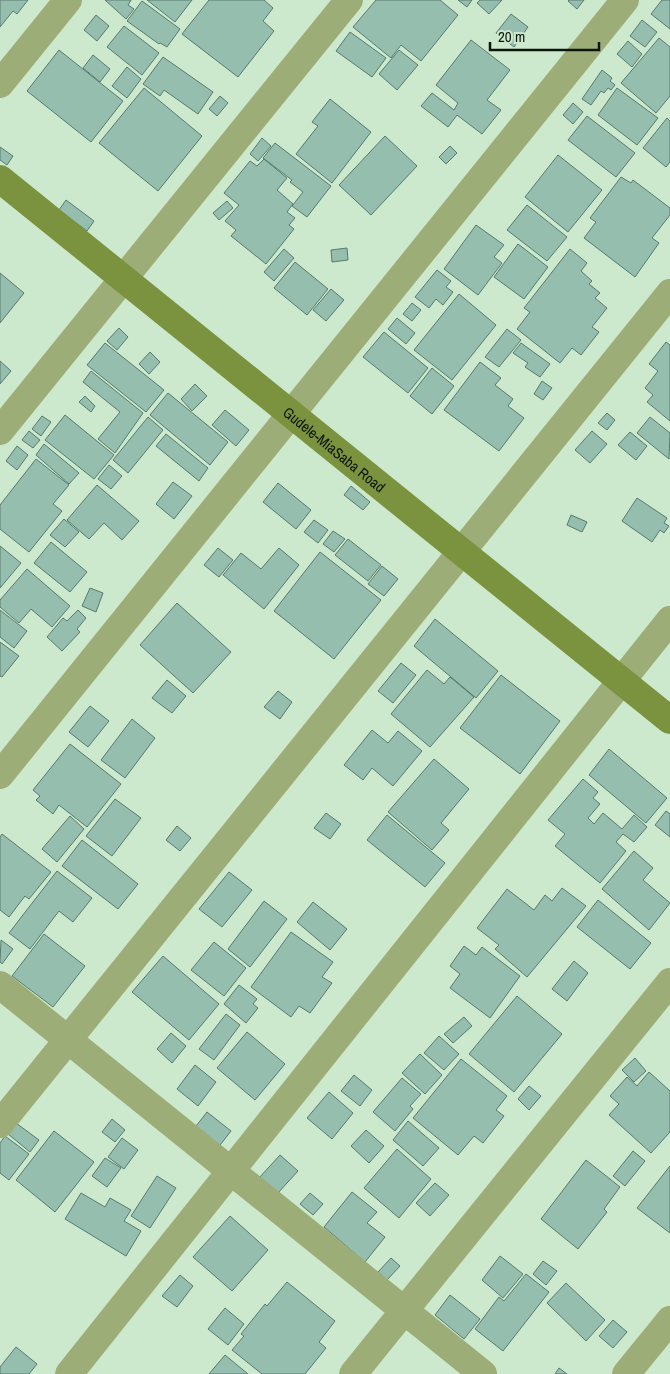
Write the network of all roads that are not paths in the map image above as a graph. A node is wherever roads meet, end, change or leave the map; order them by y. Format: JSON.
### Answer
{"nodes":[{"id":1,"x":68,"y":0,"type":"edge"},
{"id":2,"x":349,"y":0,"type":"edge"},
{"id":3,"x":625,"y":0,"type":"edge"},
{"id":4,"x":0,"y":84,"type":"edge"},
{"id":5,"x":0,"y":179,"type":"edge"},
{"id":6,"x":123,"y":278,"type":"junction"},
{"id":7,"x":670,"y":293,"type":"edge"},
{"id":8,"x":291,"y":414,"type":"junction"},
{"id":9,"x":0,"y":431,"type":"edge"},
{"id":10,"x":462,"y":552,"type":"junction"},
{"id":11,"x":670,"y":620,"type":"edge"},
{"id":12,"x":622,"y":681,"type":"junction"},
{"id":13,"x":670,"y":720,"type":"edge"},
{"id":14,"x":0,"y":775,"type":"edge"},
{"id":15,"x":670,"y":982,"type":"edge"},
{"id":16,"x":0,"y":985,"type":"edge"},
{"id":17,"x":68,"y":1040,"type":"junction"},
{"id":18,"x":0,"y":1124,"type":"edge"},
{"id":19,"x":231,"y":1171,"type":"junction"},
{"id":20,"x":404,"y":1311,"type":"junction"},
{"id":21,"x":670,"y":1320,"type":"edge"},
{"id":22,"x":69,"y":1374,"type":"edge"},
{"id":23,"x":353,"y":1374,"type":"edge"},
{"id":24,"x":484,"y":1374,"type":"edge"},
{"id":25,"x":626,"y":1374,"type":"edge"}],
"edges":[{"from":1,"to":4,"type":"street"},
{"from":2,"to":6,"type":"street"},
{"from":3,"to":8,"type":"street"},
{"from":5,"to":6,"type":"main road","name":"Gudele-MiaSaba Road"},
{"from":6,"to":8,"type":"main road","name":"Gudele-MiaSaba Road"},
{"from":6,"to":9,"type":"street"},
{"from":7,"to":10,"type":"street"},
{"from":8,"to":10,"type":"main road","name":"Gudele-MiaSaba Road"},
{"from":8,"to":14,"type":"street"},
{"from":10,"to":12,"type":"main road","name":"Gudele-MiaSaba Road"},
{"from":10,"to":17,"type":"street"},
{"from":11,"to":12,"type":"street"},
{"from":12,"to":13,"type":"main road","name":"Gudele-MiaSaba Road"},
{"from":12,"to":19,"type":"street"},
{"from":15,"to":20,"type":"street"},
{"from":16,"to":17,"type":"street"},
{"from":17,"to":18,"type":"street"},
{"from":17,"to":19,"type":"street"},
{"from":19,"to":20,"type":"street"},
{"from":19,"to":22,"type":"street"},
{"from":20,"to":23,"type":"street"},
{"from":20,"to":24,"type":"street"},
{"from":21,"to":25,"type":"street"}]}
